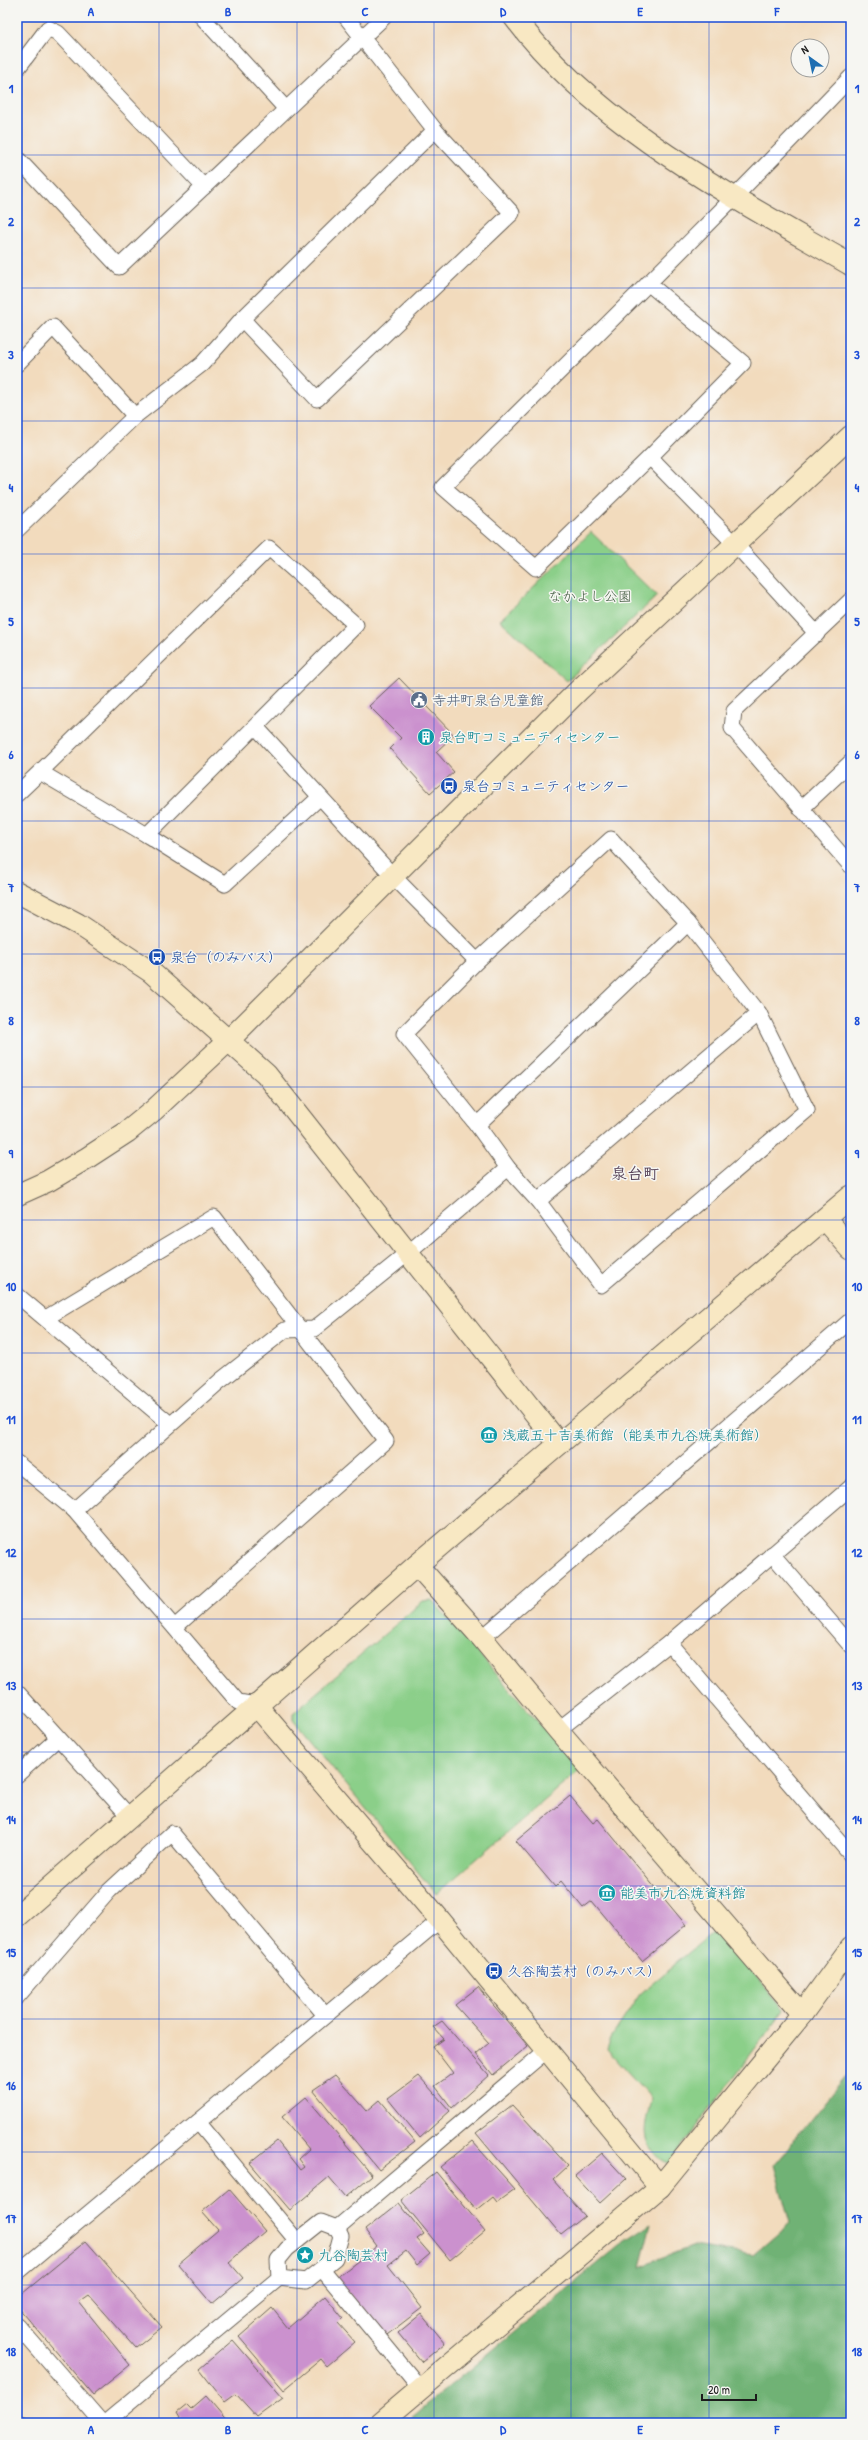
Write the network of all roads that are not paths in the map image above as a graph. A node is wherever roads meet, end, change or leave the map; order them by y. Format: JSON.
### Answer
{"nodes":[{"id":1,"x":202,"y":17,"type":"edge"},
{"id":2,"x":346,"y":17,"type":"edge"},
{"id":3,"x":384,"y":17,"type":"edge"},
{"id":4,"x":514,"y":17,"type":"edge"},
{"id":5,"x":362,"y":38,"type":"junction"},
{"id":6,"x":17,"y":69,"type":"edge"},
{"id":7,"x":851,"y":77,"type":"edge"},
{"id":8,"x":286,"y":109,"type":"junction"},
{"id":9,"x":436,"y":130,"type":"junction"},
{"id":10,"x":17,"y":158,"type":"edge"},
{"id":11,"x":204,"y":187,"type":"junction"},
{"id":12,"x":735,"y":198,"type":"junction"},
{"id":13,"x":851,"y":265,"type":"edge"},
{"id":14,"x":648,"y":283,"type":"junction"},
{"id":15,"x":242,"y":319,"type":"junction"},
{"id":16,"x":17,"y":364,"type":"edge"},
{"id":17,"x":135,"y":416,"type":"junction"},
{"id":18,"x":851,"y":436,"type":"edge"},
{"id":19,"x":650,"y":457,"type":"junction"},
{"id":20,"x":17,"y":530,"type":"edge"},
{"id":21,"x":736,"y":545,"type":"junction"},
{"id":22,"x":851,"y":600,"type":"edge"},
{"id":23,"x":817,"y":634,"type":"junction"},
{"id":24,"x":256,"y":727,"type":"junction"},
{"id":25,"x":851,"y":762,"type":"edge"},
{"id":26,"x":40,"y":772,"type":"junction"},
{"id":27,"x":17,"y":794,"type":"edge"},
{"id":28,"x":320,"y":797,"type":"junction"},
{"id":29,"x":801,"y":809,"type":"junction"},
{"id":30,"x":147,"y":835,"type":"junction"},
{"id":31,"x":851,"y":866,"type":"edge"},
{"id":32,"x":393,"y":876,"type":"junction"},
{"id":33,"x":17,"y":892,"type":"edge"},
{"id":34,"x":688,"y":923,"type":"junction"},
{"id":35,"x":477,"y":961,"type":"junction"},
{"id":36,"x":758,"y":1013,"type":"junction"},
{"id":37,"x":228,"y":1041,"type":"junction"},
{"id":38,"x":477,"y":1125,"type":"junction"},
{"id":39,"x":508,"y":1168,"type":"junction"},
{"id":40,"x":17,"y":1195,"type":"edge"},
{"id":41,"x":851,"y":1196,"type":"edge"},
{"id":42,"x":538,"y":1201,"type":"junction"},
{"id":43,"x":825,"y":1219,"type":"junction"},
{"id":44,"x":851,"y":1249,"type":"edge"},
{"id":45,"x":407,"y":1254,"type":"junction"},
{"id":46,"x":17,"y":1295,"type":"edge"},
{"id":47,"x":46,"y":1318,"type":"junction"},
{"id":48,"x":851,"y":1320,"type":"edge"},
{"id":49,"x":300,"y":1329,"type":"junction"},
{"id":50,"x":170,"y":1424,"type":"junction"},
{"id":51,"x":559,"y":1444,"type":"junction"},
{"id":52,"x":17,"y":1463,"type":"edge"},
{"id":53,"x":851,"y":1487,"type":"edge"},
{"id":54,"x":74,"y":1510,"type":"junction"},
{"id":55,"x":772,"y":1554,"type":"junction"},
{"id":56,"x":417,"y":1565,"type":"junction"},
{"id":57,"x":175,"y":1627,"type":"junction"},
{"id":58,"x":482,"y":1638,"type":"junction"},
{"id":59,"x":669,"y":1642,"type":"junction"},
{"id":60,"x":851,"y":1646,"type":"edge"},
{"id":61,"x":17,"y":1692,"type":"edge"},
{"id":62,"x":256,"y":1705,"type":"junction"},
{"id":63,"x":558,"y":1730,"type":"junction"},
{"id":64,"x":58,"y":1738,"type":"junction"},
{"id":65,"x":17,"y":1775,"type":"edge"},
{"id":66,"x":128,"y":1816,"type":"junction"},
{"id":67,"x":851,"y":1855,"type":"edge"},
{"id":68,"x":17,"y":1916,"type":"edge"},
{"id":69,"x":440,"y":1920,"type":"junction"},
{"id":70,"x":851,"y":1947,"type":"edge"},
{"id":71,"x":17,"y":1997,"type":"edge"},
{"id":72,"x":802,"y":2014,"type":"junction"},
{"id":73,"x":325,"y":2015,"type":"junction"},
{"id":74,"x":546,"y":2051,"type":"junction"},
{"id":75,"x":198,"y":2122,"type":"junction"},
{"id":76,"x":660,"y":2188,"type":"junction"},
{"id":77,"x":337,"y":2228,"type":"junction"},
{"id":78,"x":296,"y":2241,"type":"junction"},
{"id":79,"x":322,"y":2269,"type":"junction"},
{"id":80,"x":17,"y":2273,"type":"edge"},
{"id":81,"x":279,"y":2278,"type":"junction"},
{"id":82,"x":17,"y":2325,"type":"edge"},
{"id":83,"x":421,"y":2389,"type":"junction"},
{"id":84,"x":103,"y":2423,"type":"edge"},
{"id":85,"x":380,"y":2423,"type":"edge"}],
"edges":[{"from":1,"to":8,"type":"street"},
{"from":2,"to":5,"type":"street"},
{"from":3,"to":5,"type":"street"},
{"from":4,"to":12,"type":"street"},
{"from":5,"to":8,"type":"street"},
{"from":5,"to":9,"type":"street"},
{"from":6,"to":11,"type":"street"},
{"from":7,"to":12,"type":"street"},
{"from":8,"to":11,"type":"street"},
{"from":9,"to":15,"type":"street"},
{"from":9,"to":15,"type":"street"},
{"from":10,"to":11,"type":"street"},
{"from":12,"to":13,"type":"street"},
{"from":12,"to":14,"type":"street"},
{"from":14,"to":19,"type":"street"},
{"from":14,"to":19,"type":"street"},
{"from":15,"to":17,"type":"street"},
{"from":16,"to":17,"type":"street"},
{"from":17,"to":20,"type":"street"},
{"from":18,"to":21,"type":"street"},
{"from":19,"to":21,"type":"street"},
{"from":21,"to":23,"type":"street"},
{"from":21,"to":32,"type":"street"},
{"from":22,"to":23,"type":"street"},
{"from":23,"to":29,"type":"street"},
{"from":24,"to":26,"type":"street"},
{"from":24,"to":28,"type":"street"},
{"from":24,"to":30,"type":"street"},
{"from":25,"to":29,"type":"street"},
{"from":26,"to":27,"type":"street"},
{"from":26,"to":30,"type":"street"},
{"from":28,"to":30,"type":"street"},
{"from":28,"to":32,"type":"street"},
{"from":29,"to":31,"type":"street"},
{"from":32,"to":35,"type":"street"},
{"from":32,"to":37,"type":"street"},
{"from":33,"to":37,"type":"street"},
{"from":34,"to":35,"type":"street"},
{"from":34,"to":36,"type":"street"},
{"from":34,"to":38,"type":"street"},
{"from":35,"to":38,"type":"street"},
{"from":36,"to":42,"type":"street"},
{"from":36,"to":42,"type":"street"},
{"from":37,"to":40,"type":"street"},
{"from":37,"to":45,"type":"street"},
{"from":38,"to":39,"type":"street"},
{"from":39,"to":42,"type":"street"},
{"from":39,"to":45,"type":"street"},
{"from":41,"to":43,"type":"street"},
{"from":43,"to":44,"type":"street"},
{"from":43,"to":51,"type":"street"},
{"from":45,"to":49,"type":"street"},
{"from":45,"to":51,"type":"street"},
{"from":46,"to":47,"type":"street"},
{"from":47,"to":49,"type":"street"},
{"from":47,"to":50,"type":"street"},
{"from":48,"to":58,"type":"street"},
{"from":49,"to":50,"type":"street"},
{"from":49,"to":57,"type":"street"},
{"from":50,"to":54,"type":"street"},
{"from":51,"to":56,"type":"street"},
{"from":52,"to":54,"type":"street"},
{"from":53,"to":55,"type":"street"},
{"from":54,"to":57,"type":"street"},
{"from":55,"to":59,"type":"street"},
{"from":55,"to":60,"type":"street"},
{"from":56,"to":58,"type":"street"},
{"from":56,"to":62,"type":"street"},
{"from":57,"to":62,"type":"street"},
{"from":58,"to":63,"type":"street"},
{"from":59,"to":63,"type":"street"},
{"from":59,"to":67,"type":"street"},
{"from":61,"to":64,"type":"street"},
{"from":62,"to":66,"type":"street"},
{"from":62,"to":69,"type":"street"},
{"from":63,"to":72,"type":"street"},
{"from":64,"to":65,"type":"street"},
{"from":64,"to":66,"type":"street"},
{"from":66,"to":68,"type":"street"},
{"from":69,"to":73,"type":"street"},
{"from":69,"to":74,"type":"street"},
{"from":70,"to":72,"type":"street"},
{"from":71,"to":73,"type":"street"},
{"from":72,"to":76,"type":"street"},
{"from":73,"to":75,"type":"street"},
{"from":74,"to":76,"type":"street"},
{"from":74,"to":77,"type":"street"},
{"from":75,"to":78,"type":"street"},
{"from":75,"to":80,"type":"street"},
{"from":76,"to":83,"type":"street"},
{"from":77,"to":78,"type":"street"},
{"from":77,"to":79,"type":"street"},
{"from":78,"to":81,"type":"street"},
{"from":79,"to":81,"type":"street"},
{"from":79,"to":83,"type":"street"},
{"from":81,"to":84,"type":"street"},
{"from":82,"to":84,"type":"street"},
{"from":83,"to":85,"type":"street"}]}
